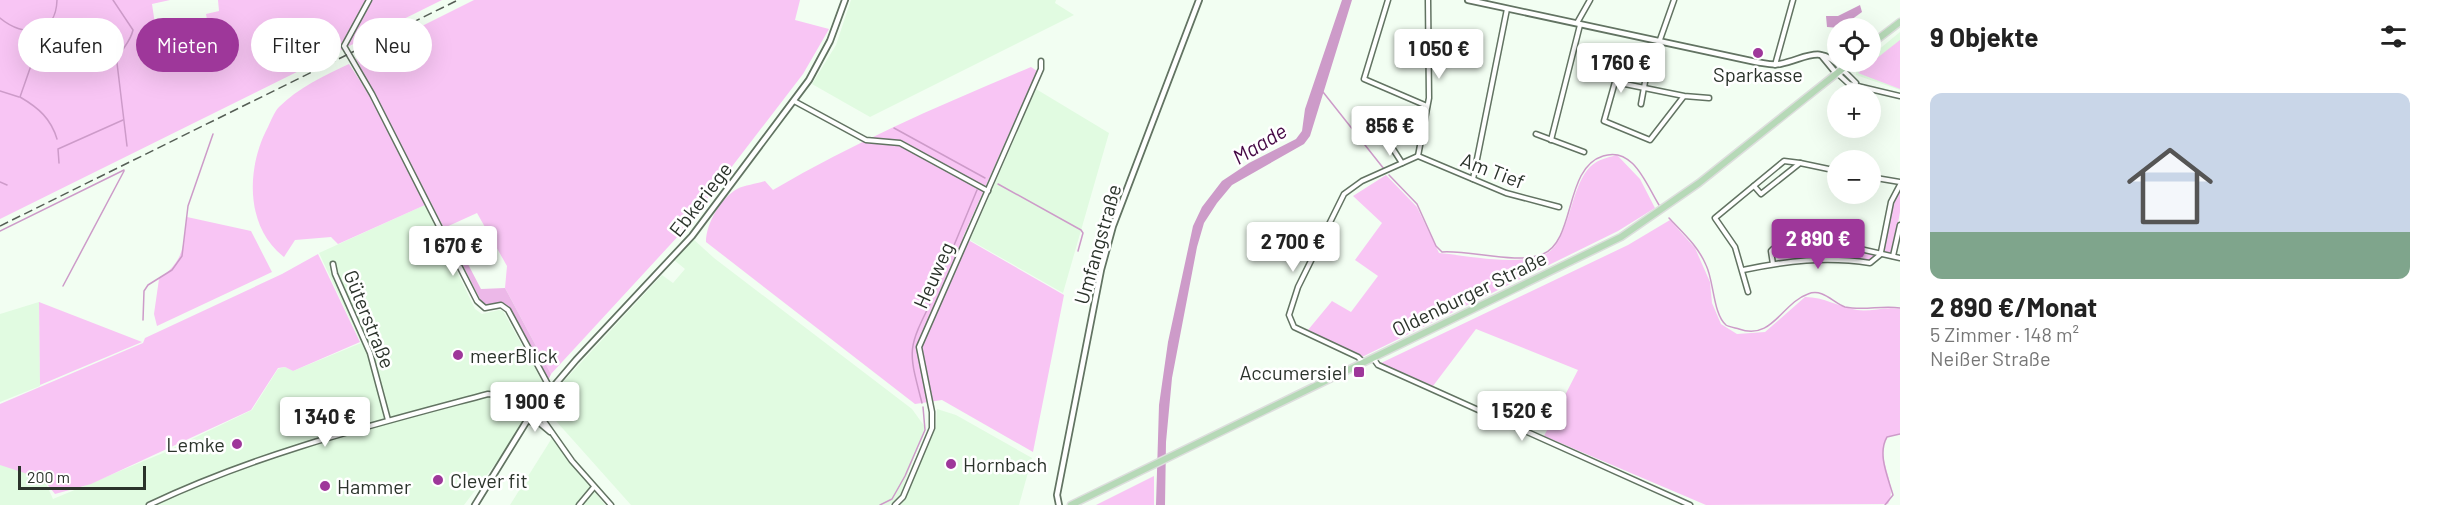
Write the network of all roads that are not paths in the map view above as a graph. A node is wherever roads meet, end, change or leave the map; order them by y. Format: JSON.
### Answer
{"nodes":[{"id":1,"x":369,"y":0,"type":"edge"},
{"id":2,"x":845,"y":0,"type":"edge"},
{"id":3,"x":1198,"y":0,"type":"edge"},
{"id":4,"x":1388,"y":0,"type":"edge"},
{"id":5,"x":1428,"y":0,"type":"edge"},
{"id":6,"x":1468,"y":0,"type":"edge"},
{"id":7,"x":1590,"y":0,"type":"edge"},
{"id":8,"x":1674,"y":0,"type":"edge"},
{"id":9,"x":1793,"y":0,"type":"edge"},
{"id":10,"x":1508,"y":9,"type":"junction"},
{"id":11,"x":1900,"y":22,"type":"edge"},
{"id":12,"x":1578,"y":24,"type":"junction"},
{"id":13,"x":1881,"y":37,"type":"edge"},
{"id":14,"x":1658,"y":42,"type":"junction"},
{"id":15,"x":1041,"y":61,"type":"dead end"},
{"id":16,"x":1827,"y":61,"type":"edge"},
{"id":17,"x":1775,"y":65,"type":"junction"},
{"id":18,"x":1838,"y":72,"type":"edge"},
{"id":19,"x":1840,"y":72,"type":"edge"},
{"id":20,"x":1645,"y":86,"type":"junction"},
{"id":21,"x":1684,"y":96,"type":"junction"},
{"id":22,"x":1900,"y":96,"type":"edge"},
{"id":23,"x":1709,"y":98,"type":"dead end"},
{"id":24,"x":794,"y":101,"type":"junction"},
{"id":25,"x":1641,"y":104,"type":"dead end"},
{"id":26,"x":1427,"y":106,"type":"junction"},
{"id":27,"x":1536,"y":134,"type":"dead end"},
{"id":28,"x":1551,"y":140,"type":"junction"},
{"id":29,"x":1393,"y":149,"type":"dead end"},
{"id":30,"x":1584,"y":152,"type":"dead end"},
{"id":31,"x":1418,"y":156,"type":"junction"},
{"id":32,"x":1800,"y":163,"type":"junction"},
{"id":33,"x":1402,"y":164,"type":"junction"},
{"id":34,"x":1827,"y":169,"type":"edge"},
{"id":35,"x":1473,"y":179,"type":"junction"},
{"id":36,"x":1881,"y":179,"type":"edge"},
{"id":37,"x":1900,"y":183,"type":"edge"},
{"id":38,"x":1754,"y":186,"type":"junction"},
{"id":39,"x":988,"y":191,"type":"junction"},
{"id":40,"x":1559,"y":207,"type":"dead end"},
{"id":41,"x":1900,"y":225,"type":"edge"},
{"id":42,"x":1881,"y":253,"type":"junction"},
{"id":43,"x":1893,"y":256,"type":"junction"},
{"id":44,"x":1900,"y":258,"type":"edge"},
{"id":45,"x":333,"y":264,"type":"dead end"},
{"id":46,"x":1773,"y":264,"type":"junction"},
{"id":47,"x":1743,"y":270,"type":"junction"},
{"id":48,"x":1748,"y":292,"type":"dead end"},
{"id":49,"x":1373,"y":358,"type":"junction"},
{"id":50,"x":1363,"y":362,"type":"junction"},
{"id":51,"x":551,"y":390,"type":"junction"},
{"id":52,"x":533,"y":409,"type":"junction"},
{"id":53,"x":388,"y":420,"type":"junction"},
{"id":54,"x":535,"y":420,"type":"junction"},
{"id":55,"x":594,"y":487,"type":"junction"},
{"id":56,"x":149,"y":505,"type":"edge"},
{"id":57,"x":475,"y":505,"type":"edge"},
{"id":58,"x":579,"y":505,"type":"edge"},
{"id":59,"x":611,"y":505,"type":"edge"},
{"id":60,"x":895,"y":505,"type":"edge"},
{"id":61,"x":1059,"y":505,"type":"edge"},
{"id":62,"x":1071,"y":505,"type":"edge"},
{"id":63,"x":1690,"y":505,"type":"edge"}],
"edges":[{"from":1,"to":51,"type":"street"},
{"from":2,"to":24,"type":"street","name":"Ebkeriege"},
{"from":3,"to":61,"type":"street","name":"Umfangstraße"},
{"from":4,"to":26,"type":"street"},
{"from":5,"to":26,"type":"street"},
{"from":6,"to":10,"type":"street"},
{"from":7,"to":12,"type":"street"},
{"from":8,"to":14,"type":"street"},
{"from":9,"to":17,"type":"street"},
{"from":10,"to":12,"type":"street"},
{"from":10,"to":35,"type":"street"},
{"from":11,"to":13,"type":"main road"},
{"from":12,"to":14,"type":"street"},
{"from":12,"to":28,"type":"street"},
{"from":14,"to":17,"type":"street"},
{"from":14,"to":20,"type":"street"},
{"from":15,"to":39,"type":"street","name":"Heuweg"},
{"from":16,"to":17,"type":"street"},
{"from":18,"to":49,"type":"main road","name":"Oldenburger Straße"},
{"from":19,"to":22,"type":"street"},
{"from":20,"to":21,"type":"street"},
{"from":20,"to":21,"type":"street"},
{"from":20,"to":25,"type":"street"},
{"from":21,"to":23,"type":"street"},
{"from":24,"to":39,"type":"street"},
{"from":24,"to":51,"type":"street","name":"Ebkeriege"},
{"from":26,"to":31,"type":"street"},
{"from":27,"to":28,"type":"street"},
{"from":28,"to":30,"type":"street"},
{"from":29,"to":33,"type":"street"},
{"from":31,"to":33,"type":"street"},
{"from":31,"to":35,"type":"street","name":"Am Tief"},
{"from":32,"to":34,"type":"street"},
{"from":32,"to":38,"type":"street"},
{"from":32,"to":38,"type":"street"},
{"from":33,"to":50,"type":"street"},
{"from":35,"to":40,"type":"street","name":"Am Tief"},
{"from":36,"to":37,"type":"street"},
{"from":37,"to":42,"type":"street"},
{"from":38,"to":47,"type":"street"},
{"from":39,"to":60,"type":"street","name":"Heuweg"},
{"from":41,"to":43,"type":"street"},
{"from":42,"to":43,"type":"street"},
{"from":42,"to":46,"type":"street"},
{"from":42,"to":46,"type":"street"},
{"from":43,"to":44,"type":"street"},
{"from":45,"to":53,"type":"street","name":"Güterstraße"},
{"from":46,"to":47,"type":"street"},
{"from":47,"to":48,"type":"street"},
{"from":49,"to":50,"type":"main road","name":"Oldenburger Straße"},
{"from":49,"to":63,"type":"street"},
{"from":50,"to":62,"type":"main road","name":"Oldenburger Straße"},
{"from":51,"to":52,"type":"street","name":"Ebkeriege"},
{"from":52,"to":53,"type":"street"},
{"from":52,"to":54,"type":"street"},
{"from":52,"to":54,"type":"street"},
{"from":53,"to":56,"type":"street"},
{"from":54,"to":55,"type":"street"},
{"from":54,"to":57,"type":"street"},
{"from":55,"to":58,"type":"street"},
{"from":55,"to":59,"type":"street"}]}
